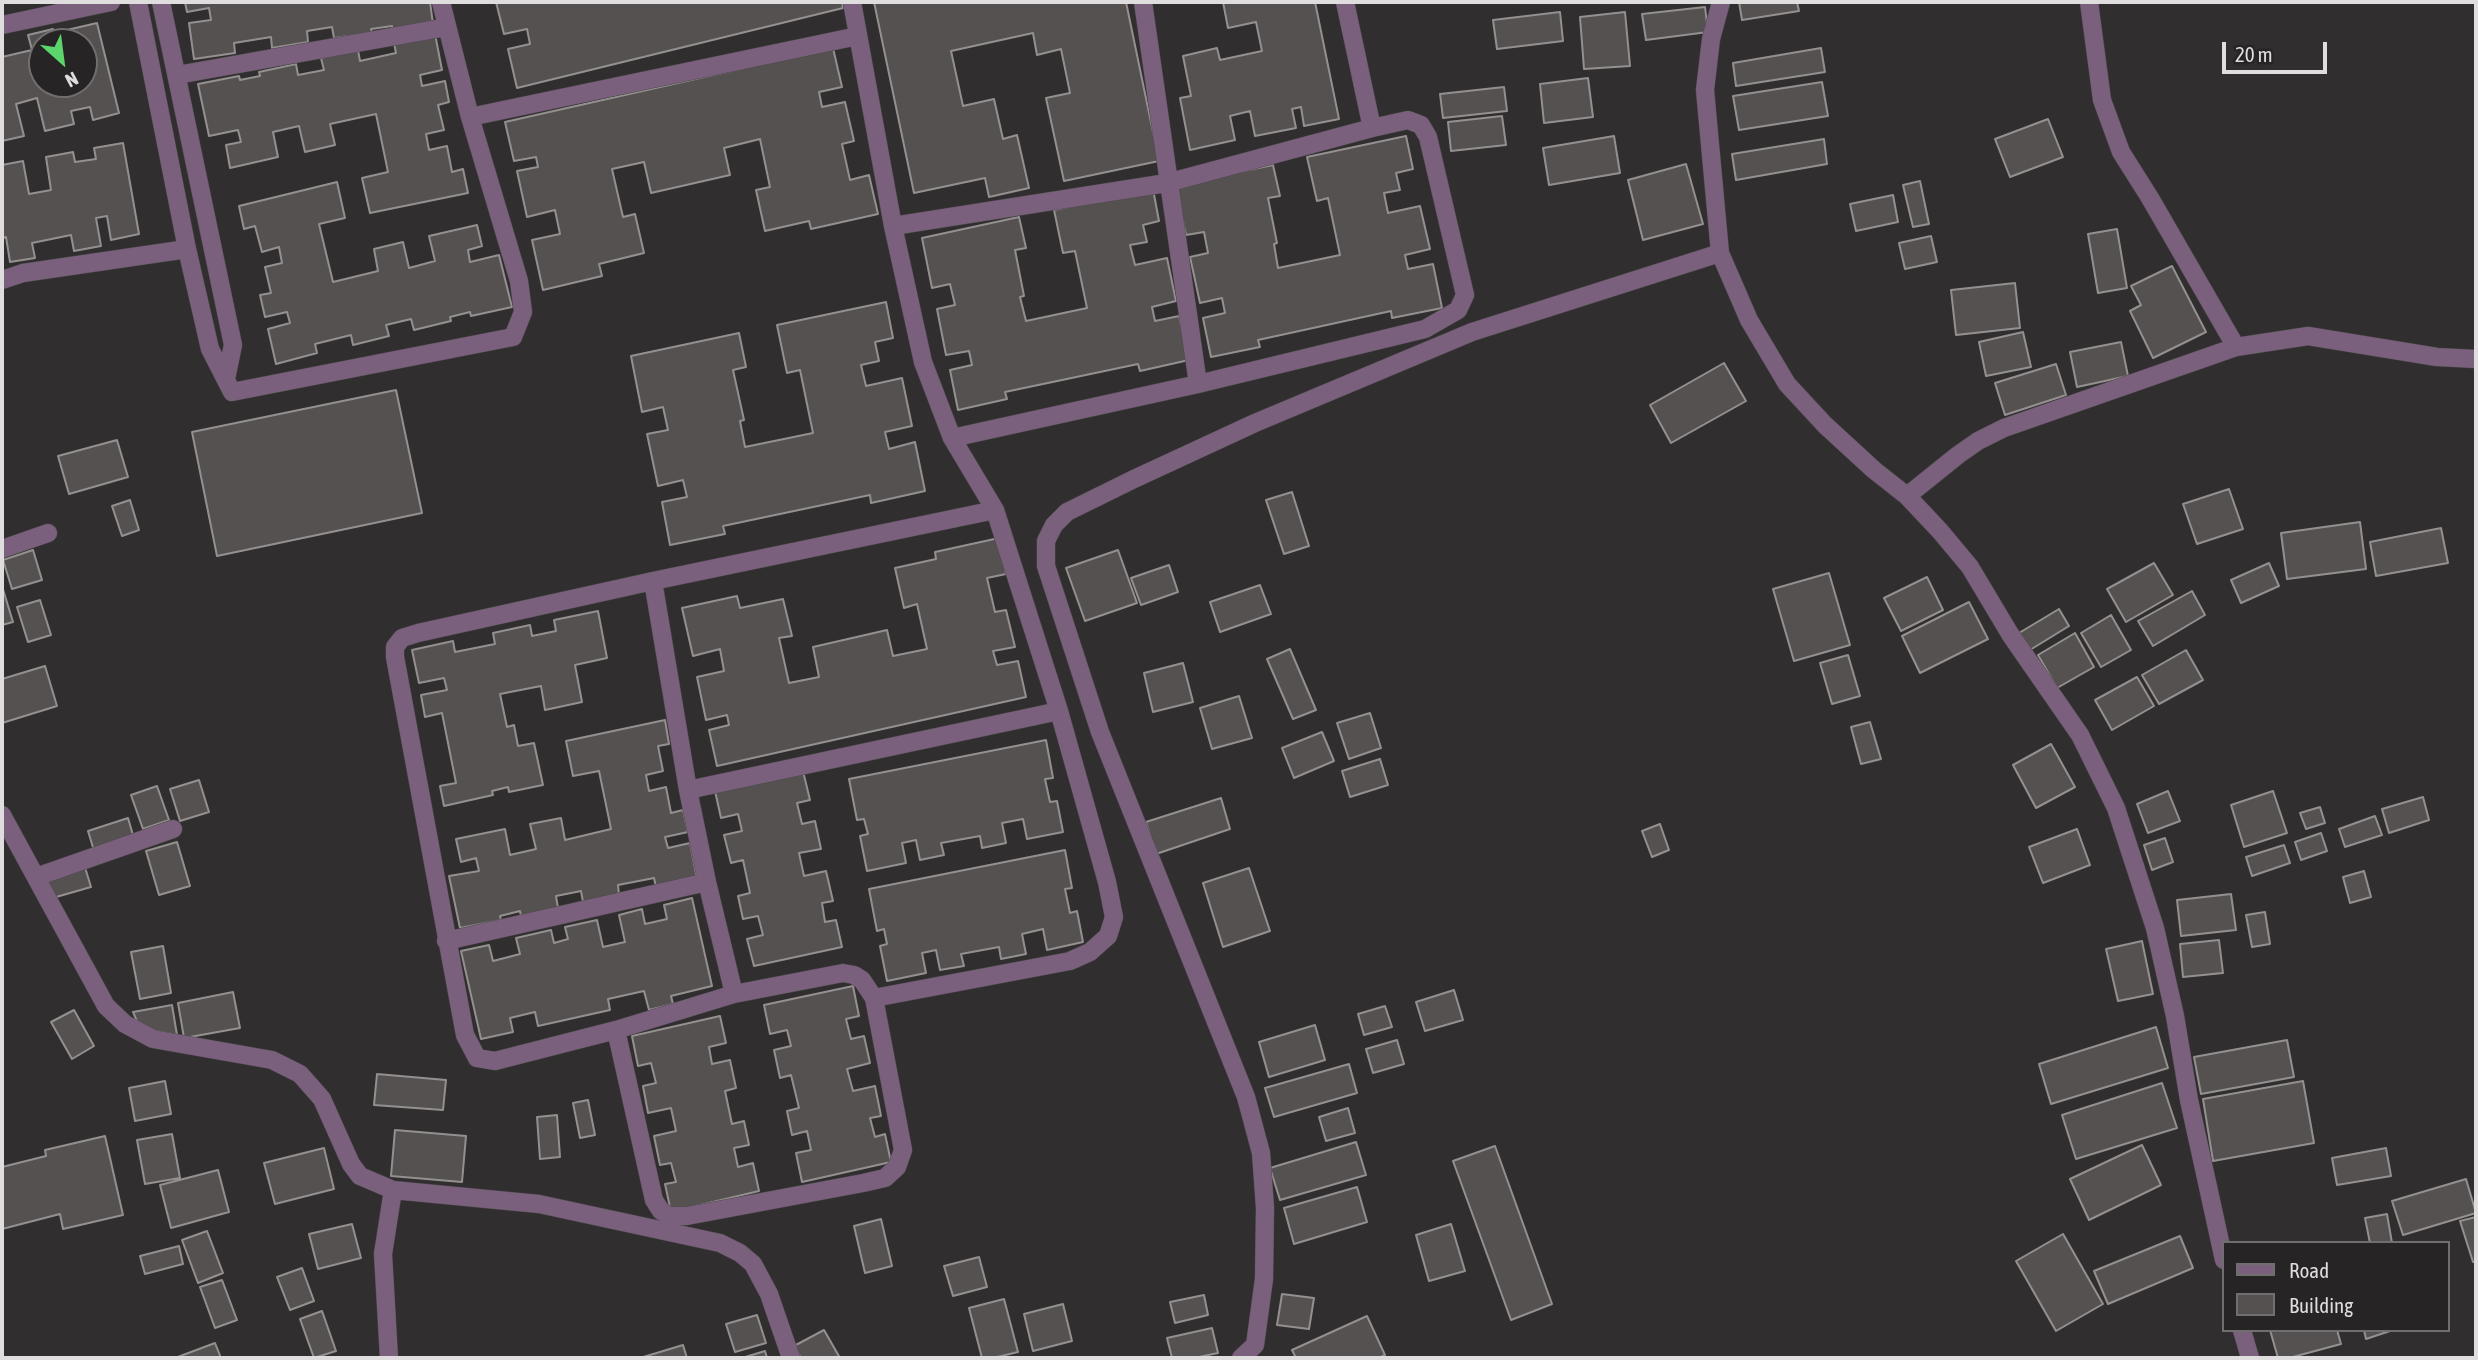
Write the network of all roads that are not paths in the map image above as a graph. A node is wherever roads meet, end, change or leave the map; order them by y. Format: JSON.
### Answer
{"nodes":[{"id":1,"x":111,"y":2,"type":"edge"},
{"id":2,"x":138,"y":2,"type":"edge"},
{"id":3,"x":161,"y":2,"type":"edge"},
{"id":4,"x":441,"y":2,"type":"edge"},
{"id":5,"x":852,"y":2,"type":"edge"},
{"id":6,"x":1143,"y":2,"type":"edge"},
{"id":7,"x":1345,"y":2,"type":"edge"},
{"id":8,"x":1721,"y":2,"type":"edge"},
{"id":9,"x":2089,"y":2,"type":"edge"},
{"id":10,"x":2,"y":25,"type":"edge"},
{"id":11,"x":446,"y":27,"type":"junction"},
{"id":12,"x":858,"y":36,"type":"junction"},
{"id":13,"x":177,"y":75,"type":"junction"},
{"id":14,"x":470,"y":117,"type":"junction"},
{"id":15,"x":1372,"y":128,"type":"junction"},
{"id":16,"x":1167,"y":183,"type":"junction"},
{"id":17,"x":893,"y":226,"type":"junction"},
{"id":18,"x":187,"y":249,"type":"junction"},
{"id":19,"x":1720,"y":253,"type":"junction"},
{"id":20,"x":2,"y":280,"type":"edge"},
{"id":21,"x":2236,"y":347,"type":"junction"},
{"id":22,"x":2476,"y":359,"type":"edge"},
{"id":23,"x":226,"y":379,"type":"junction"},
{"id":24,"x":1198,"y":384,"type":"junction"},
{"id":25,"x":952,"y":438,"type":"junction"},
{"id":26,"x":1907,"y":496,"type":"junction"},
{"id":27,"x":995,"y":510,"type":"junction"},
{"id":28,"x":48,"y":533,"type":"dead end"},
{"id":29,"x":2,"y":549,"type":"edge"},
{"id":30,"x":653,"y":581,"type":"junction"},
{"id":31,"x":1059,"y":711,"type":"junction"},
{"id":32,"x":688,"y":790,"type":"junction"},
{"id":33,"x":2,"y":815,"type":"edge"},
{"id":34,"x":173,"y":829,"type":"dead end"},
{"id":35,"x":36,"y":877,"type":"junction"},
{"id":36,"x":706,"y":883,"type":"junction"},
{"id":37,"x":446,"y":941,"type":"junction"},
{"id":38,"x":734,"y":994,"type":"junction"},
{"id":39,"x":874,"y":998,"type":"junction"},
{"id":40,"x":616,"y":1030,"type":"junction"},
{"id":41,"x":393,"y":1190,"type":"junction"},
{"id":42,"x":2222,"y":1251,"type":"edge"},
{"id":43,"x":2243,"y":1332,"type":"edge"},
{"id":44,"x":1260,"y":1351,"type":"edge"},
{"id":45,"x":389,"y":1358,"type":"edge"},
{"id":46,"x":792,"y":1358,"type":"edge"},
{"id":47,"x":1241,"y":1358,"type":"edge"},
{"id":48,"x":2250,"y":1358,"type":"edge"}],
"edges":[{"from":1,"to":10,"type":"street"},
{"from":2,"to":18,"type":"street"},
{"from":3,"to":13,"type":"street"},
{"from":4,"to":11,"type":"street"},
{"from":5,"to":12,"type":"street"},
{"from":6,"to":16,"type":"street"},
{"from":7,"to":15,"type":"street"},
{"from":8,"to":19,"type":"street"},
{"from":9,"to":21,"type":"street"},
{"from":11,"to":13,"type":"street"},
{"from":11,"to":14,"type":"street"},
{"from":12,"to":14,"type":"street"},
{"from":12,"to":17,"type":"street"},
{"from":13,"to":23,"type":"street"},
{"from":14,"to":23,"type":"street"},
{"from":15,"to":16,"type":"street"},
{"from":15,"to":24,"type":"street"},
{"from":16,"to":17,"type":"street"},
{"from":16,"to":24,"type":"street"},
{"from":17,"to":25,"type":"street"},
{"from":18,"to":20,"type":"street"},
{"from":18,"to":23,"type":"street"},
{"from":19,"to":26,"type":"street"},
{"from":19,"to":44,"type":"street"},
{"from":21,"to":22,"type":"street"},
{"from":21,"to":26,"type":"street"},
{"from":24,"to":25,"type":"street"},
{"from":25,"to":27,"type":"street"},
{"from":26,"to":42,"type":"street"},
{"from":27,"to":30,"type":"street"},
{"from":27,"to":31,"type":"street"},
{"from":28,"to":29,"type":"street"},
{"from":30,"to":32,"type":"street"},
{"from":30,"to":37,"type":"street"},
{"from":31,"to":32,"type":"street"},
{"from":31,"to":39,"type":"street"},
{"from":32,"to":36,"type":"street"},
{"from":33,"to":35,"type":"street"},
{"from":34,"to":35,"type":"street"},
{"from":35,"to":41,"type":"street"},
{"from":36,"to":37,"type":"street"},
{"from":36,"to":38,"type":"street"},
{"from":37,"to":40,"type":"street"},
{"from":38,"to":39,"type":"street"},
{"from":38,"to":40,"type":"street"},
{"from":39,"to":40,"type":"street"},
{"from":41,"to":45,"type":"street"},
{"from":41,"to":46,"type":"street"},
{"from":43,"to":48,"type":"street"},
{"from":44,"to":47,"type":"street"}]}
